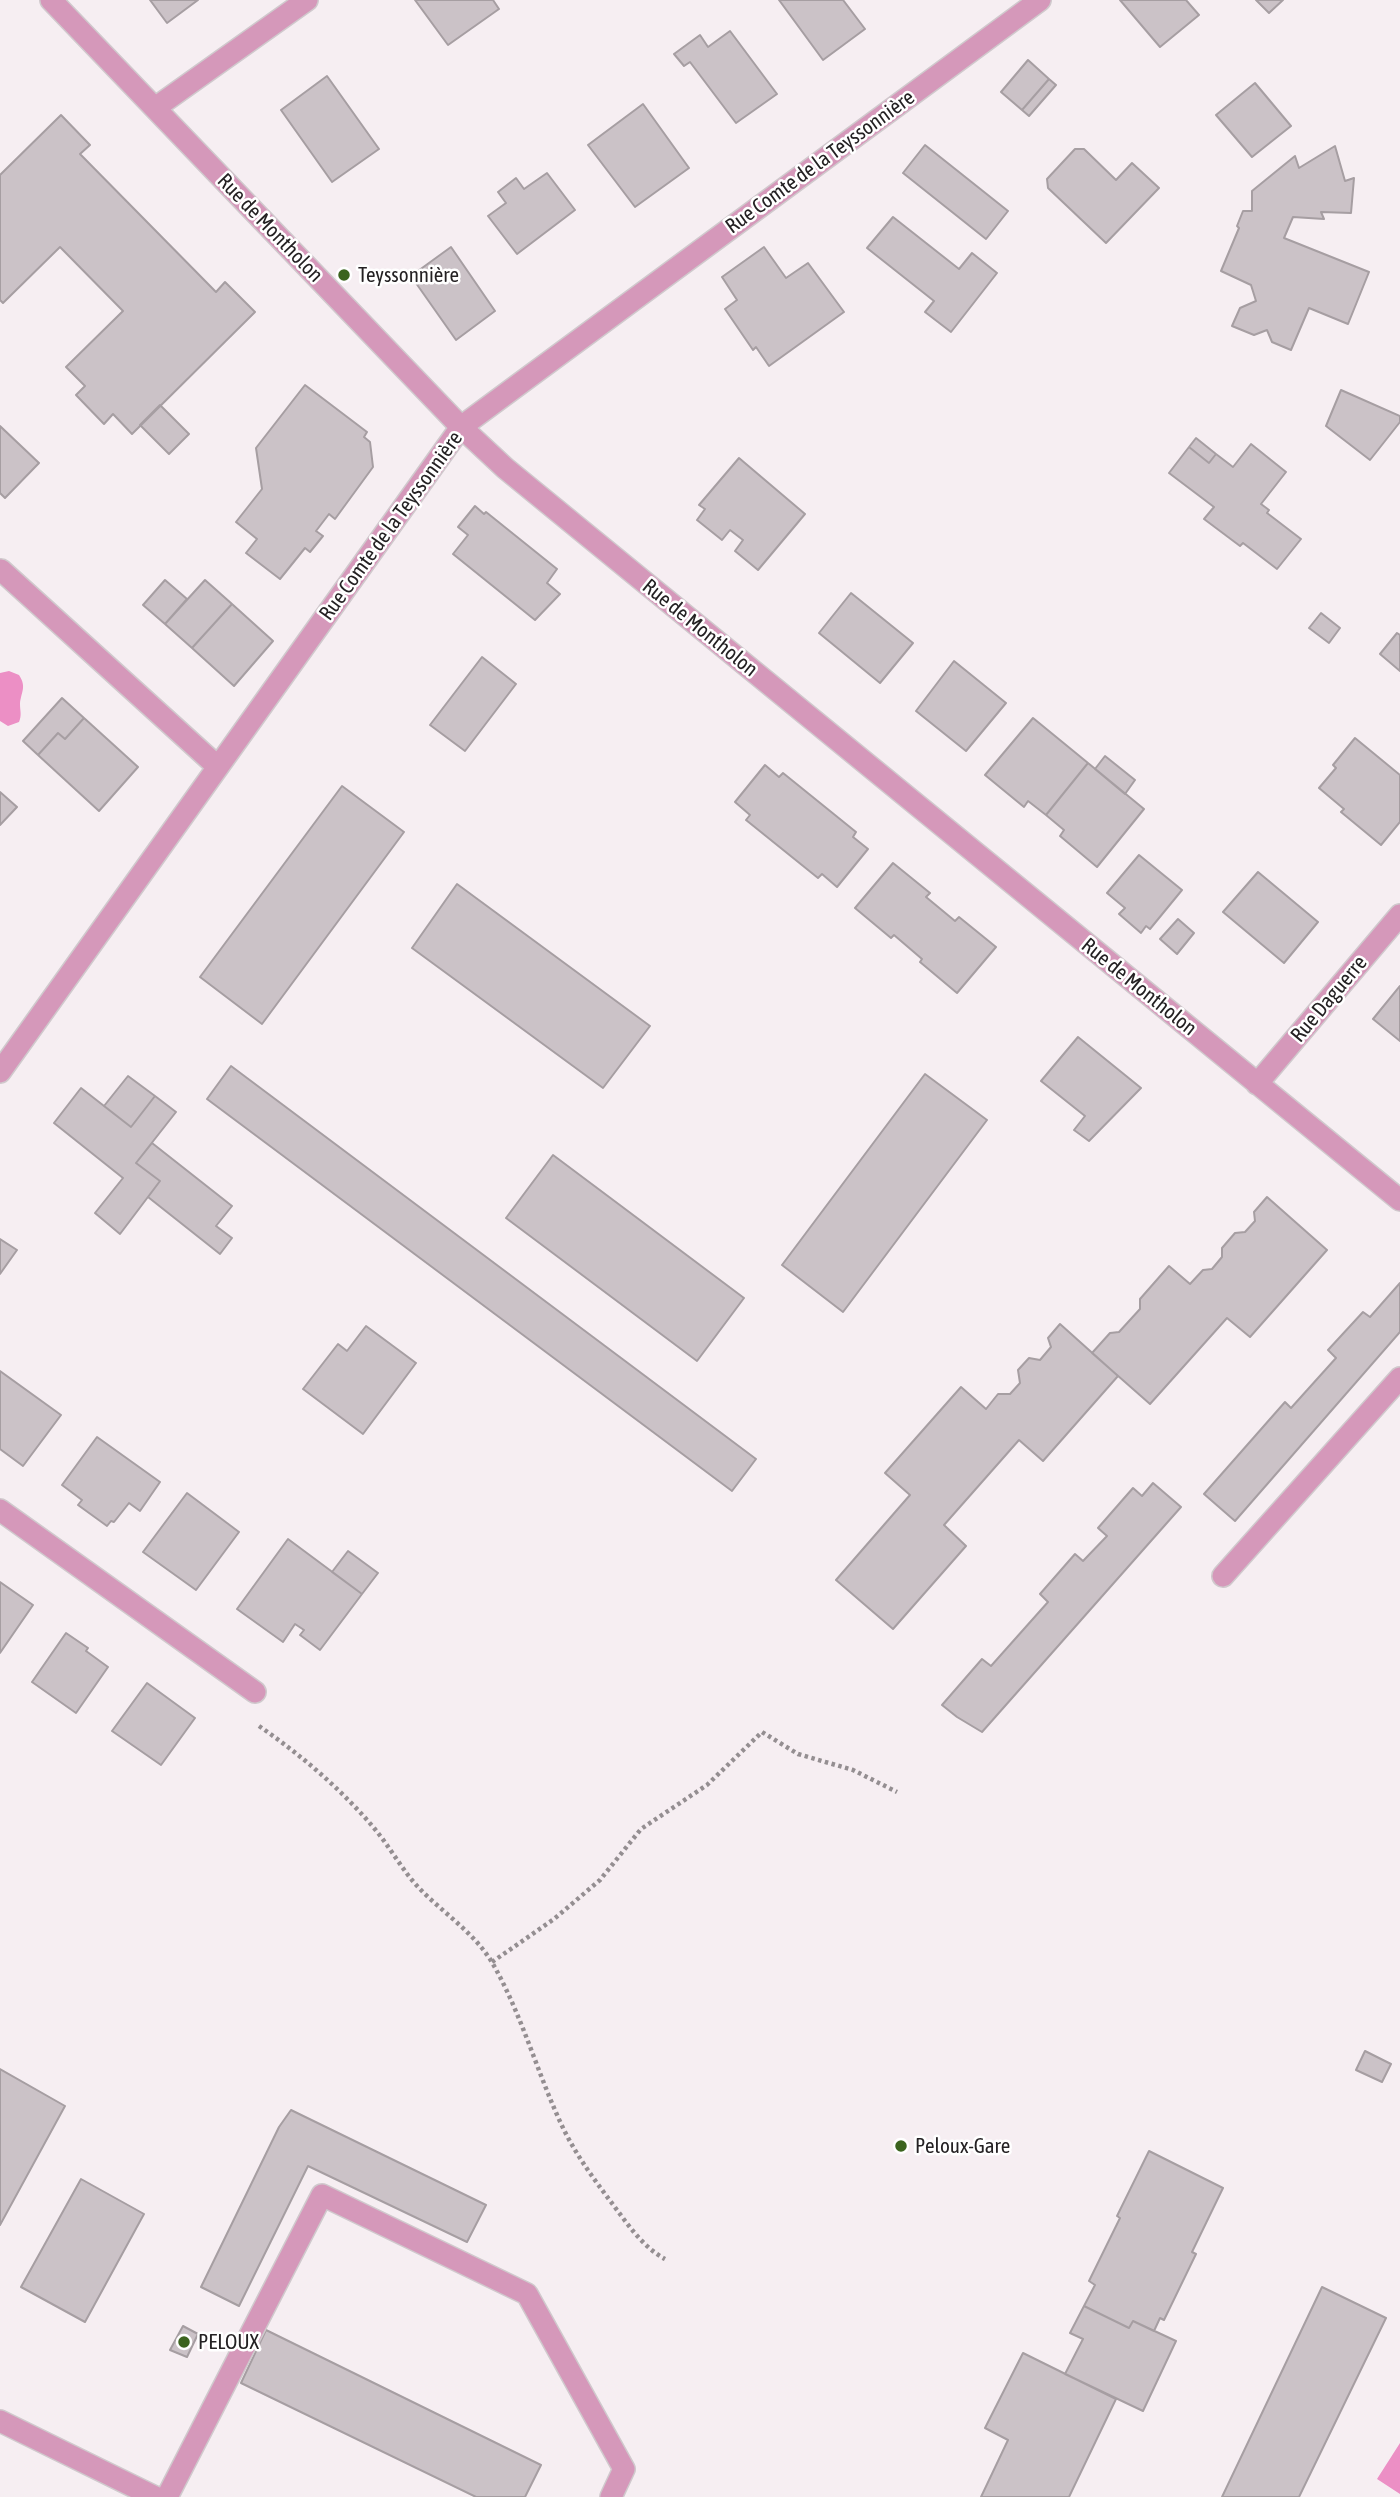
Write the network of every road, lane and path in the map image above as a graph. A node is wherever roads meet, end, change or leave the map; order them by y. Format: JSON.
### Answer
{"nodes":[{"id":1,"x":51,"y":0,"type":"edge"},
{"id":2,"x":307,"y":0,"type":"edge"},
{"id":3,"x":1040,"y":0,"type":"edge"},
{"id":4,"x":155,"y":108,"type":"junction"},
{"id":5,"x":461,"y":427,"type":"junction"},
{"id":6,"x":1,"y":570,"type":"edge"},
{"id":7,"x":218,"y":767,"type":"junction"},
{"id":8,"x":1400,"y":915,"type":"edge"},
{"id":9,"x":0,"y":1072,"type":"edge"},
{"id":10,"x":1257,"y":1084,"type":"junction"},
{"id":11,"x":1400,"y":1200,"type":"edge"},
{"id":12,"x":1400,"y":1378,"type":"edge"},
{"id":13,"x":0,"y":1510,"type":"edge"},
{"id":14,"x":1223,"y":1576,"type":"dead end"},
{"id":15,"x":247,"y":1686,"type":"joint"},
{"id":16,"x":897,"y":1791,"type":"dead end"},
{"id":17,"x":492,"y":1962,"type":"junction"},
{"id":18,"x":665,"y":2259,"type":"dead end"},
{"id":19,"x":0,"y":2421,"type":"edge"},
{"id":20,"x":156,"y":2497,"type":"edge"},
{"id":21,"x":167,"y":2497,"type":"edge"},
{"id":22,"x":611,"y":2497,"type":"edge"}],
"edges":[{"from":1,"to":4,"type":"street","name":"Rue de Montholon"},
{"from":2,"to":4,"type":"street"},
{"from":3,"to":5,"type":"street","name":"Rue Comte de la Teyssonnière"},
{"from":4,"to":5,"type":"street","name":"Rue de Montholon"},
{"from":5,"to":7,"type":"street","name":"Rue Comte de la Teyssonnière"},
{"from":5,"to":10,"type":"street","name":"Rue de Montholon"},
{"from":6,"to":7,"type":"street"},
{"from":7,"to":9,"type":"street","name":"Rue Comte de la Teyssonnière"},
{"from":8,"to":10,"type":"street","name":"Rue Daguerre"},
{"from":10,"to":11,"type":"street","name":"Rue de Montholon"},
{"from":12,"to":14,"type":"street"},
{"from":13,"to":15,"type":"street"},
{"from":15,"to":17,"type":"path"},
{"from":16,"to":17,"type":"path"},
{"from":17,"to":18,"type":"path"},
{"from":19,"to":20,"type":"street"},
{"from":21,"to":22,"type":"street"}]}
